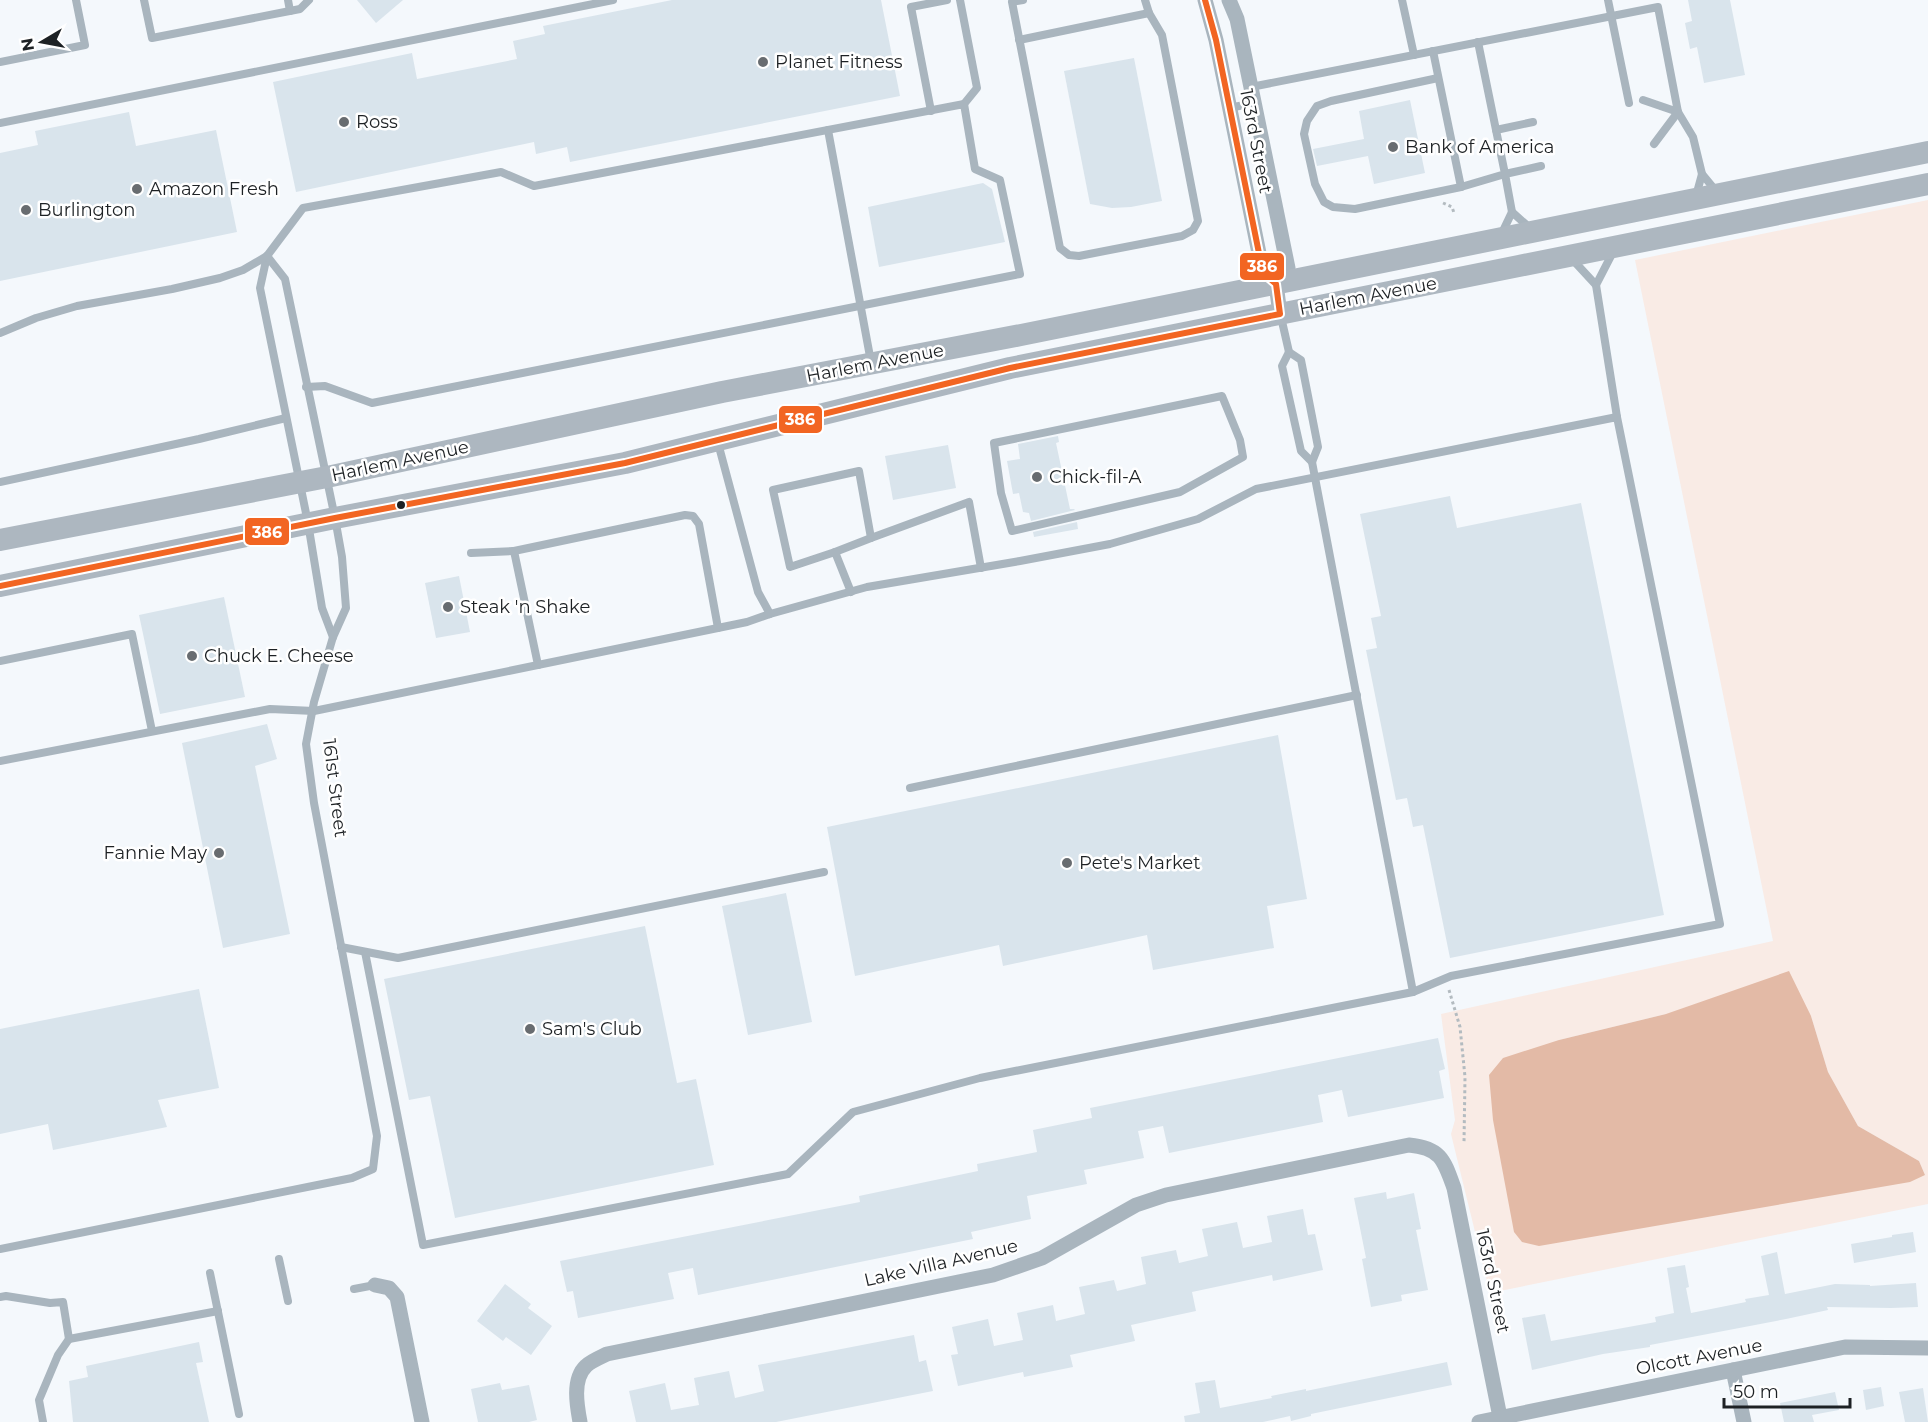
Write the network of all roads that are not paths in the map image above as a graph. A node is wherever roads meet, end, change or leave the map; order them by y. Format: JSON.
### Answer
{"nodes":[{"id":1,"x":76,"y":0,"type":"edge"},
{"id":2,"x":144,"y":0,"type":"edge"},
{"id":3,"x":288,"y":0,"type":"edge"},
{"id":4,"x":309,"y":0,"type":"edge"},
{"id":5,"x":613,"y":0,"type":"edge"},
{"id":6,"x":947,"y":0,"type":"edge"},
{"id":7,"x":960,"y":0,"type":"edge"},
{"id":8,"x":1023,"y":0,"type":"edge"},
{"id":9,"x":1145,"y":0,"type":"edge"},
{"id":10,"x":1205,"y":0,"type":"edge"},
{"id":11,"x":1229,"y":0,"type":"edge"},
{"id":12,"x":1402,"y":0,"type":"edge"},
{"id":13,"x":1608,"y":0,"type":"edge"},
{"id":14,"x":1011,"y":1,"type":"edge"},
{"id":15,"x":290,"y":11,"type":"junction"},
{"id":16,"x":1149,"y":13,"type":"junction"},
{"id":17,"x":1612,"y":16,"type":"junction"},
{"id":18,"x":1019,"y":40,"type":"junction"},
{"id":19,"x":1478,"y":42,"type":"junction"},
{"id":20,"x":1433,"y":51,"type":"junction"},
{"id":21,"x":1414,"y":55,"type":"junction"},
{"id":22,"x":0,"y":62,"type":"edge"},
{"id":23,"x":1438,"y":78,"type":"junction"},
{"id":24,"x":1251,"y":87,"type":"junction"},
{"id":25,"x":1643,"y":100,"type":"dead end"},
{"id":26,"x":1254,"y":103,"type":"junction"},
{"id":27,"x":1629,"y":103,"type":"dead end"},
{"id":28,"x":964,"y":104,"type":"junction"},
{"id":29,"x":1229,"y":108,"type":"junction"},
{"id":30,"x":931,"y":111,"type":"junction"},
{"id":31,"x":1678,"y":112,"type":"junction"},
{"id":32,"x":1533,"y":122,"type":"dead end"},
{"id":33,"x":0,"y":123,"type":"edge"},
{"id":34,"x":828,"y":130,"type":"junction"},
{"id":35,"x":1496,"y":130,"type":"junction"},
{"id":36,"x":1654,"y":144,"type":"dead end"},
{"id":37,"x":1928,"y":152,"type":"edge"},
{"id":38,"x":1541,"y":166,"type":"dead end"},
{"id":39,"x":1505,"y":174,"type":"junction"},
{"id":40,"x":1702,"y":174,"type":"junction"},
{"id":41,"x":1928,"y":184,"type":"edge"},
{"id":42,"x":1461,"y":187,"type":"junction"},
{"id":43,"x":1719,"y":194,"type":"junction"},
{"id":44,"x":1696,"y":199,"type":"junction"},
{"id":45,"x":1512,"y":212,"type":"junction"},
{"id":46,"x":1534,"y":232,"type":"junction"},
{"id":47,"x":1499,"y":239,"type":"junction"},
{"id":48,"x":1616,"y":246,"type":"junction"},
{"id":49,"x":267,"y":256,"type":"junction"},
{"id":50,"x":1569,"y":256,"type":"junction"},
{"id":51,"x":1276,"y":284,"type":"junction"},
{"id":52,"x":1596,"y":285,"type":"junction"},
{"id":53,"x":861,"y":306,"type":"junction"},
{"id":54,"x":1280,"y":314,"type":"junction"},
{"id":55,"x":0,"y":333,"type":"edge"},
{"id":56,"x":1289,"y":352,"type":"junction"},
{"id":57,"x":872,"y":364,"type":"junction"},
{"id":58,"x":306,"y":387,"type":"junction"},
{"id":59,"x":1617,"y":417,"type":"junction"},
{"id":60,"x":286,"y":418,"type":"junction"},
{"id":61,"x":718,"y":441,"type":"junction"},
{"id":62,"x":1312,"y":462,"type":"junction"},
{"id":63,"x":327,"y":477,"type":"junction"},
{"id":64,"x":1315,"y":477,"type":"junction"},
{"id":65,"x":0,"y":482,"type":"edge"},
{"id":66,"x":300,"y":482,"type":"junction"},
{"id":67,"x":1103,"y":511,"type":"joint"},
{"id":68,"x":335,"y":518,"type":"junction"},
{"id":69,"x":308,"y":523,"type":"junction"},
{"id":70,"x":871,"y":538,"type":"junction"},
{"id":71,"x":0,"y":540,"type":"edge"},
{"id":72,"x":514,"y":551,"type":"junction"},
{"id":73,"x":835,"y":552,"type":"junction"},
{"id":74,"x":471,"y":553,"type":"dead end"},
{"id":75,"x":981,"y":567,"type":"junction"},
{"id":76,"x":0,"y":586,"type":"edge"},
{"id":77,"x":851,"y":592,"type":"junction"},
{"id":78,"x":770,"y":614,"type":"junction"},
{"id":79,"x":718,"y":628,"type":"junction"},
{"id":80,"x":333,"y":637,"type":"junction"},
{"id":81,"x":0,"y":662,"type":"edge"},
{"id":82,"x":538,"y":665,"type":"junction"},
{"id":83,"x":1358,"y":695,"type":"junction"},
{"id":84,"x":314,"y":711,"type":"junction"},
{"id":85,"x":152,"y":731,"type":"junction"},
{"id":86,"x":0,"y":760,"type":"edge"},
{"id":87,"x":910,"y":788,"type":"dead end"},
{"id":88,"x":824,"y":872,"type":"dead end"},
{"id":89,"x":341,"y":947,"type":"junction"},
{"id":90,"x":364,"y":952,"type":"junction"},
{"id":91,"x":1413,"y":992,"type":"junction"},
{"id":92,"x":1435,"y":1153,"type":"joint"},
{"id":93,"x":0,"y":1249,"type":"edge"},
{"id":94,"x":279,"y":1259,"type":"dead end"},
{"id":95,"x":210,"y":1273,"type":"dead end"},
{"id":96,"x":375,"y":1285,"type":"joint"},
{"id":97,"x":354,"y":1289,"type":"dead end"},
{"id":98,"x":0,"y":1297,"type":"edge"},
{"id":99,"x":288,"y":1301,"type":"dead end"},
{"id":100,"x":218,"y":1311,"type":"junction"},
{"id":101,"x":69,"y":1340,"type":"junction"},
{"id":102,"x":1928,"y":1348,"type":"edge"},
{"id":103,"x":1733,"y":1370,"type":"junction"},
{"id":104,"x":239,"y":1414,"type":"dead end"},
{"id":105,"x":1501,"y":1420,"type":"edge"},
{"id":106,"x":43,"y":1422,"type":"edge"},
{"id":107,"x":422,"y":1422,"type":"edge"},
{"id":108,"x":580,"y":1422,"type":"edge"},
{"id":109,"x":1479,"y":1422,"type":"edge"},
{"id":110,"x":1744,"y":1422,"type":"edge"}],
"edges":[{"from":1,"to":22,"type":"lane"},
{"from":2,"to":15,"type":"lane"},
{"from":3,"to":15,"type":"lane"},
{"from":4,"to":15,"type":"lane"},
{"from":5,"to":33,"type":"lane"},
{"from":6,"to":30,"type":"lane"},
{"from":7,"to":28,"type":"lane"},
{"from":8,"to":14,"type":"lane"},
{"from":9,"to":16,"type":"lane"},
{"from":10,"to":29,"type":"street","name":"163rd Street"},
{"from":11,"to":24,"type":"street","name":"163rd Street"},
{"from":12,"to":21,"type":"lane"},
{"from":13,"to":17,"type":"lane"},
{"from":14,"to":18,"type":"lane"},
{"from":16,"to":18,"type":"lane"},
{"from":16,"to":18,"type":"lane"},
{"from":17,"to":19,"type":"lane"},
{"from":17,"to":27,"type":"lane"},
{"from":17,"to":31,"type":"lane"},
{"from":19,"to":20,"type":"lane"},
{"from":19,"to":35,"type":"lane"},
{"from":20,"to":21,"type":"lane"},
{"from":20,"to":23,"type":"lane"},
{"from":21,"to":24,"type":"lane"},
{"from":23,"to":42,"type":"lane"},
{"from":23,"to":42,"type":"lane"},
{"from":24,"to":26,"type":"street","name":"163rd Street"},
{"from":25,"to":31,"type":"lane"},
{"from":26,"to":29,"type":"lane"},
{"from":26,"to":51,"type":"street","name":"163rd Street"},
{"from":28,"to":30,"type":"lane"},
{"from":28,"to":53,"type":"lane"},
{"from":29,"to":51,"type":"street","name":"163rd Street"},
{"from":30,"to":34,"type":"lane"},
{"from":31,"to":36,"type":"lane"},
{"from":31,"to":40,"type":"lane"},
{"from":32,"to":35,"type":"lane"},
{"from":34,"to":49,"type":"lane"},
{"from":34,"to":53,"type":"lane"},
{"from":35,"to":39,"type":"lane"},
{"from":37,"to":43,"type":"main road","name":"Harlem Avenue"},
{"from":38,"to":39,"type":"lane"},
{"from":39,"to":42,"type":"lane"},
{"from":39,"to":45,"type":"lane"},
{"from":40,"to":43,"type":"lane"},
{"from":40,"to":44,"type":"lane"},
{"from":41,"to":48,"type":"main road","name":"Harlem Avenue"},
{"from":43,"to":44,"type":"main road","name":"Harlem Avenue"},
{"from":44,"to":46,"type":"main road","name":"Harlem Avenue"},
{"from":45,"to":46,"type":"lane"},
{"from":45,"to":47,"type":"lane"},
{"from":46,"to":47,"type":"main road","name":"Harlem Avenue"},
{"from":47,"to":51,"type":"main road","name":"Harlem Avenue"},
{"from":48,"to":50,"type":"main road","name":"Harlem Avenue"},
{"from":48,"to":52,"type":"lane"},
{"from":49,"to":55,"type":"lane"},
{"from":49,"to":58,"type":"lane","name":"161st Street"},
{"from":49,"to":60,"type":"lane"},
{"from":50,"to":52,"type":"lane"},
{"from":50,"to":54,"type":"main road","name":"Harlem Avenue"},
{"from":51,"to":54,"type":"street","name":"163rd Street"},
{"from":51,"to":57,"type":"main road","name":"Harlem Avenue"},
{"from":52,"to":59,"type":"lane"},
{"from":53,"to":57,"type":"lane"},
{"from":53,"to":58,"type":"lane"},
{"from":54,"to":56,"type":"lane"},
{"from":54,"to":61,"type":"main road","name":"Harlem Avenue"},
{"from":56,"to":62,"type":"lane"},
{"from":56,"to":62,"type":"lane"},
{"from":57,"to":63,"type":"main road","name":"Harlem Avenue"},
{"from":58,"to":63,"type":"lane","name":"161st Street"},
{"from":59,"to":64,"type":"lane"},
{"from":59,"to":91,"type":"lane"},
{"from":60,"to":65,"type":"lane"},
{"from":60,"to":66,"type":"lane"},
{"from":61,"to":68,"type":"main road","name":"Harlem Avenue"},
{"from":61,"to":78,"type":"lane"},
{"from":62,"to":64,"type":"lane"},
{"from":63,"to":66,"type":"main road","name":"Harlem Avenue"},
{"from":63,"to":68,"type":"lane","name":"161st Street"},
{"from":64,"to":75,"type":"lane"},
{"from":64,"to":83,"type":"lane"},
{"from":66,"to":69,"type":"lane"},
{"from":66,"to":71,"type":"main road","name":"Harlem Avenue"},
{"from":67,"to":67,"type":"lane"},
{"from":68,"to":69,"type":"main road","name":"Harlem Avenue"},
{"from":68,"to":80,"type":"lane","name":"161st Street"},
{"from":69,"to":76,"type":"main road","name":"Harlem Avenue"},
{"from":69,"to":80,"type":"lane"},
{"from":70,"to":73,"type":"lane"},
{"from":70,"to":73,"type":"lane"},
{"from":70,"to":75,"type":"lane"},
{"from":72,"to":74,"type":"lane"},
{"from":72,"to":79,"type":"lane"},
{"from":72,"to":82,"type":"lane"},
{"from":73,"to":77,"type":"lane"},
{"from":75,"to":77,"type":"lane"},
{"from":77,"to":78,"type":"lane"},
{"from":78,"to":79,"type":"lane"},
{"from":79,"to":82,"type":"lane"},
{"from":80,"to":84,"type":"lane","name":"161st Street"},
{"from":81,"to":85,"type":"lane"},
{"from":82,"to":84,"type":"lane"},
{"from":83,"to":87,"type":"lane"},
{"from":83,"to":91,"type":"lane"},
{"from":84,"to":85,"type":"lane"},
{"from":84,"to":89,"type":"lane","name":"161st Street"},
{"from":85,"to":86,"type":"lane"},
{"from":88,"to":90,"type":"lane"},
{"from":89,"to":90,"type":"lane"},
{"from":89,"to":93,"type":"lane","name":"161st Street"},
{"from":90,"to":91,"type":"lane"},
{"from":92,"to":105,"type":"street","name":"163rd Street"},
{"from":92,"to":108,"type":"street","name":"Lake Villa Avenue"},
{"from":94,"to":99,"type":"lane"},
{"from":95,"to":100,"type":"lane"},
{"from":96,"to":97,"type":"lane"},
{"from":96,"to":107,"type":"street"},
{"from":98,"to":101,"type":"lane"},
{"from":100,"to":101,"type":"lane"},
{"from":100,"to":104,"type":"lane"},
{"from":101,"to":106,"type":"lane"},
{"from":102,"to":103,"type":"street","name":"Olcott Avenue"},
{"from":103,"to":105,"type":"street","name":"Olcott Avenue"},
{"from":103,"to":110,"type":"street"},
{"from":105,"to":109,"type":"street","name":"Olcott Avenue"}]}
